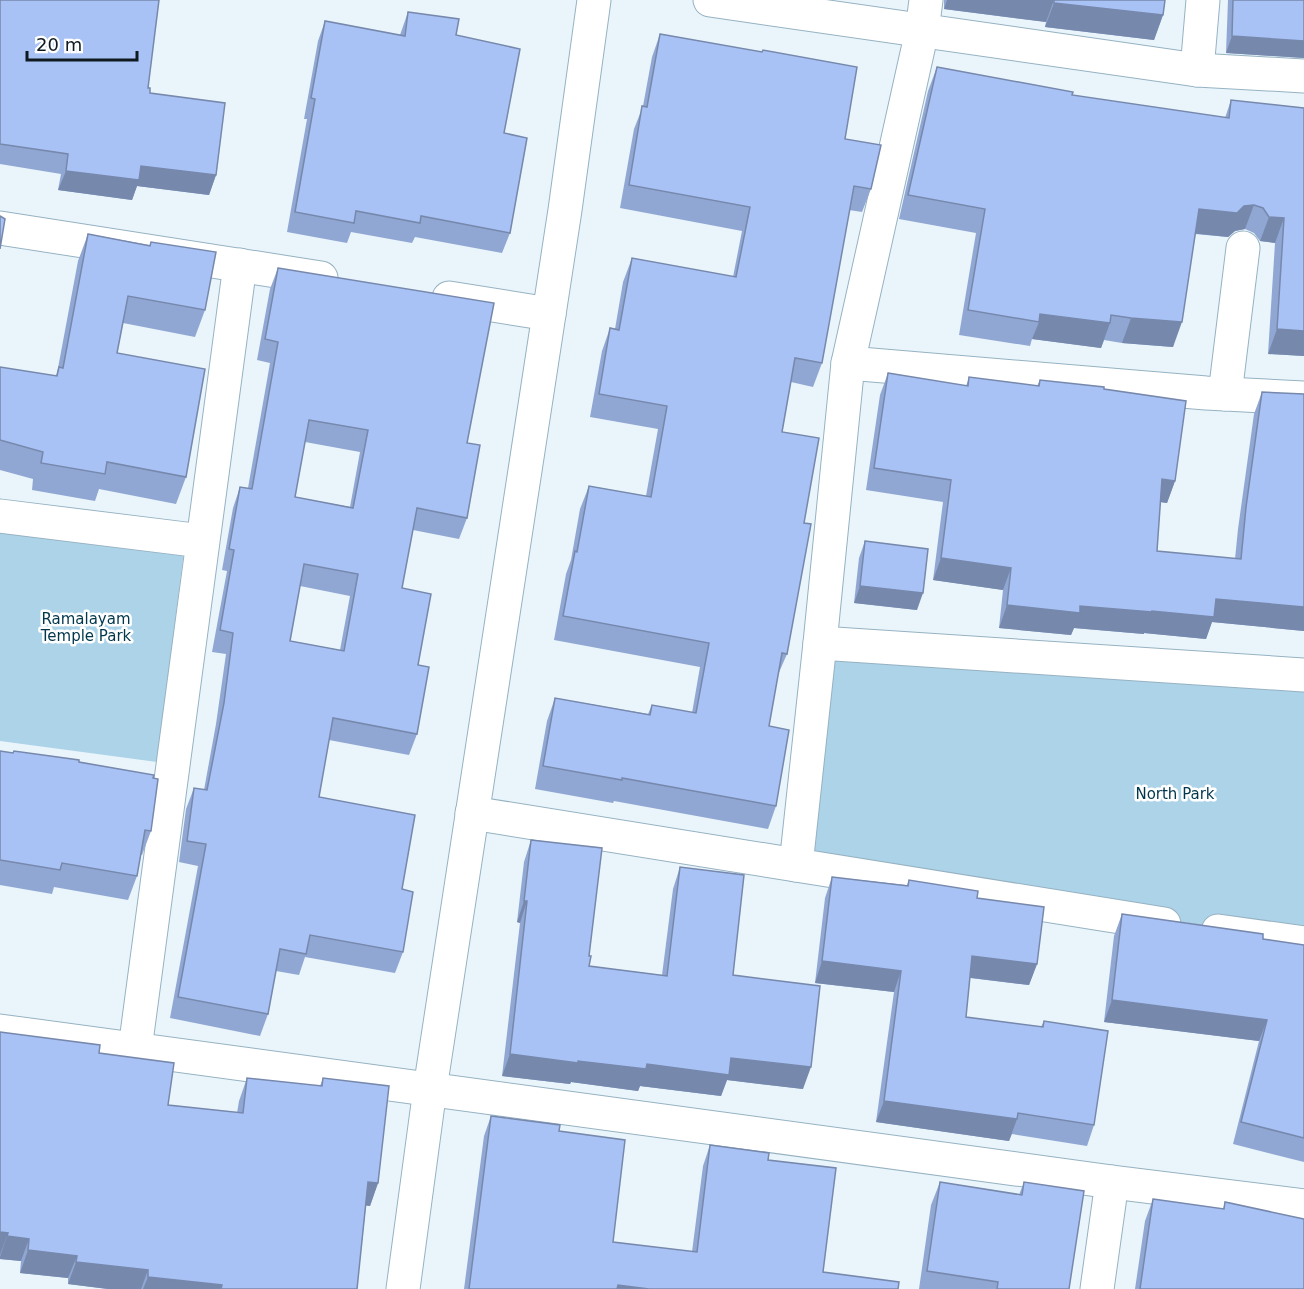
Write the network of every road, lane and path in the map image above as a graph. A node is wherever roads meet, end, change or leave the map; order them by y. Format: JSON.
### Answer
{"nodes":[{"id":1,"x":594,"y":0,"type":"edge"},
{"id":2,"x":710,"y":0,"type":"edge"},
{"id":3,"x":1203,"y":0,"type":"edge"},
{"id":4,"x":924,"y":15,"type":"edge"},
{"id":5,"x":1197,"y":70,"type":"junction"},
{"id":6,"x":1304,"y":76,"type":"edge"},
{"id":7,"x":0,"y":228,"type":"edge"},
{"id":8,"x":1243,"y":248,"type":"dead end"},
{"id":9,"x":240,"y":265,"type":"junction"},
{"id":10,"x":346,"y":281,"type":"edge"},
{"id":11,"x":416,"y":292,"type":"edge"},
{"id":12,"x":549,"y":314,"type":"junction"},
{"id":13,"x":848,"y":363,"type":"junction"},
{"id":14,"x":1225,"y":394,"type":"junction"},
{"id":15,"x":1304,"y":398,"type":"edge"},
{"id":16,"x":0,"y":516,"type":"edge"},
{"id":17,"x":202,"y":541,"type":"junction"},
{"id":18,"x":820,"y":643,"type":"junction"},
{"id":19,"x":1304,"y":675,"type":"edge"},
{"id":20,"x":472,"y":813,"type":"junction"},
{"id":21,"x":796,"y":866,"type":"junction"},
{"id":22,"x":1304,"y":943,"type":"edge"},
{"id":23,"x":0,"y":1031,"type":"edge"},
{"id":24,"x":135,"y":1049,"type":"junction"},
{"id":25,"x":430,"y":1089,"type":"junction"},
{"id":26,"x":1112,"y":1182,"type":"junction"},
{"id":27,"x":1304,"y":1206,"type":"edge"},
{"id":28,"x":403,"y":1289,"type":"edge"},
{"id":29,"x":1097,"y":1289,"type":"edge"}],
"edges":[{"from":1,"to":12,"type":"street"},
{"from":2,"to":4,"type":"street"},
{"from":3,"to":5,"type":"street"},
{"from":4,"to":5,"type":"street"},
{"from":4,"to":13,"type":"street"},
{"from":5,"to":6,"type":"street"},
{"from":7,"to":9,"type":"street"},
{"from":8,"to":14,"type":"street"},
{"from":9,"to":10,"type":"street"},
{"from":9,"to":17,"type":"street"},
{"from":11,"to":12,"type":"street"},
{"from":12,"to":20,"type":"street"},
{"from":13,"to":14,"type":"street"},
{"from":13,"to":18,"type":"street"},
{"from":14,"to":15,"type":"street"},
{"from":16,"to":17,"type":"street"},
{"from":17,"to":24,"type":"street"},
{"from":18,"to":19,"type":"street"},
{"from":18,"to":21,"type":"street"},
{"from":20,"to":21,"type":"street"},
{"from":20,"to":25,"type":"street"},
{"from":21,"to":22,"type":"street"},
{"from":23,"to":24,"type":"street"},
{"from":24,"to":25,"type":"street"},
{"from":25,"to":26,"type":"street"},
{"from":25,"to":28,"type":"street"},
{"from":26,"to":27,"type":"street"},
{"from":26,"to":29,"type":"street"}]}
